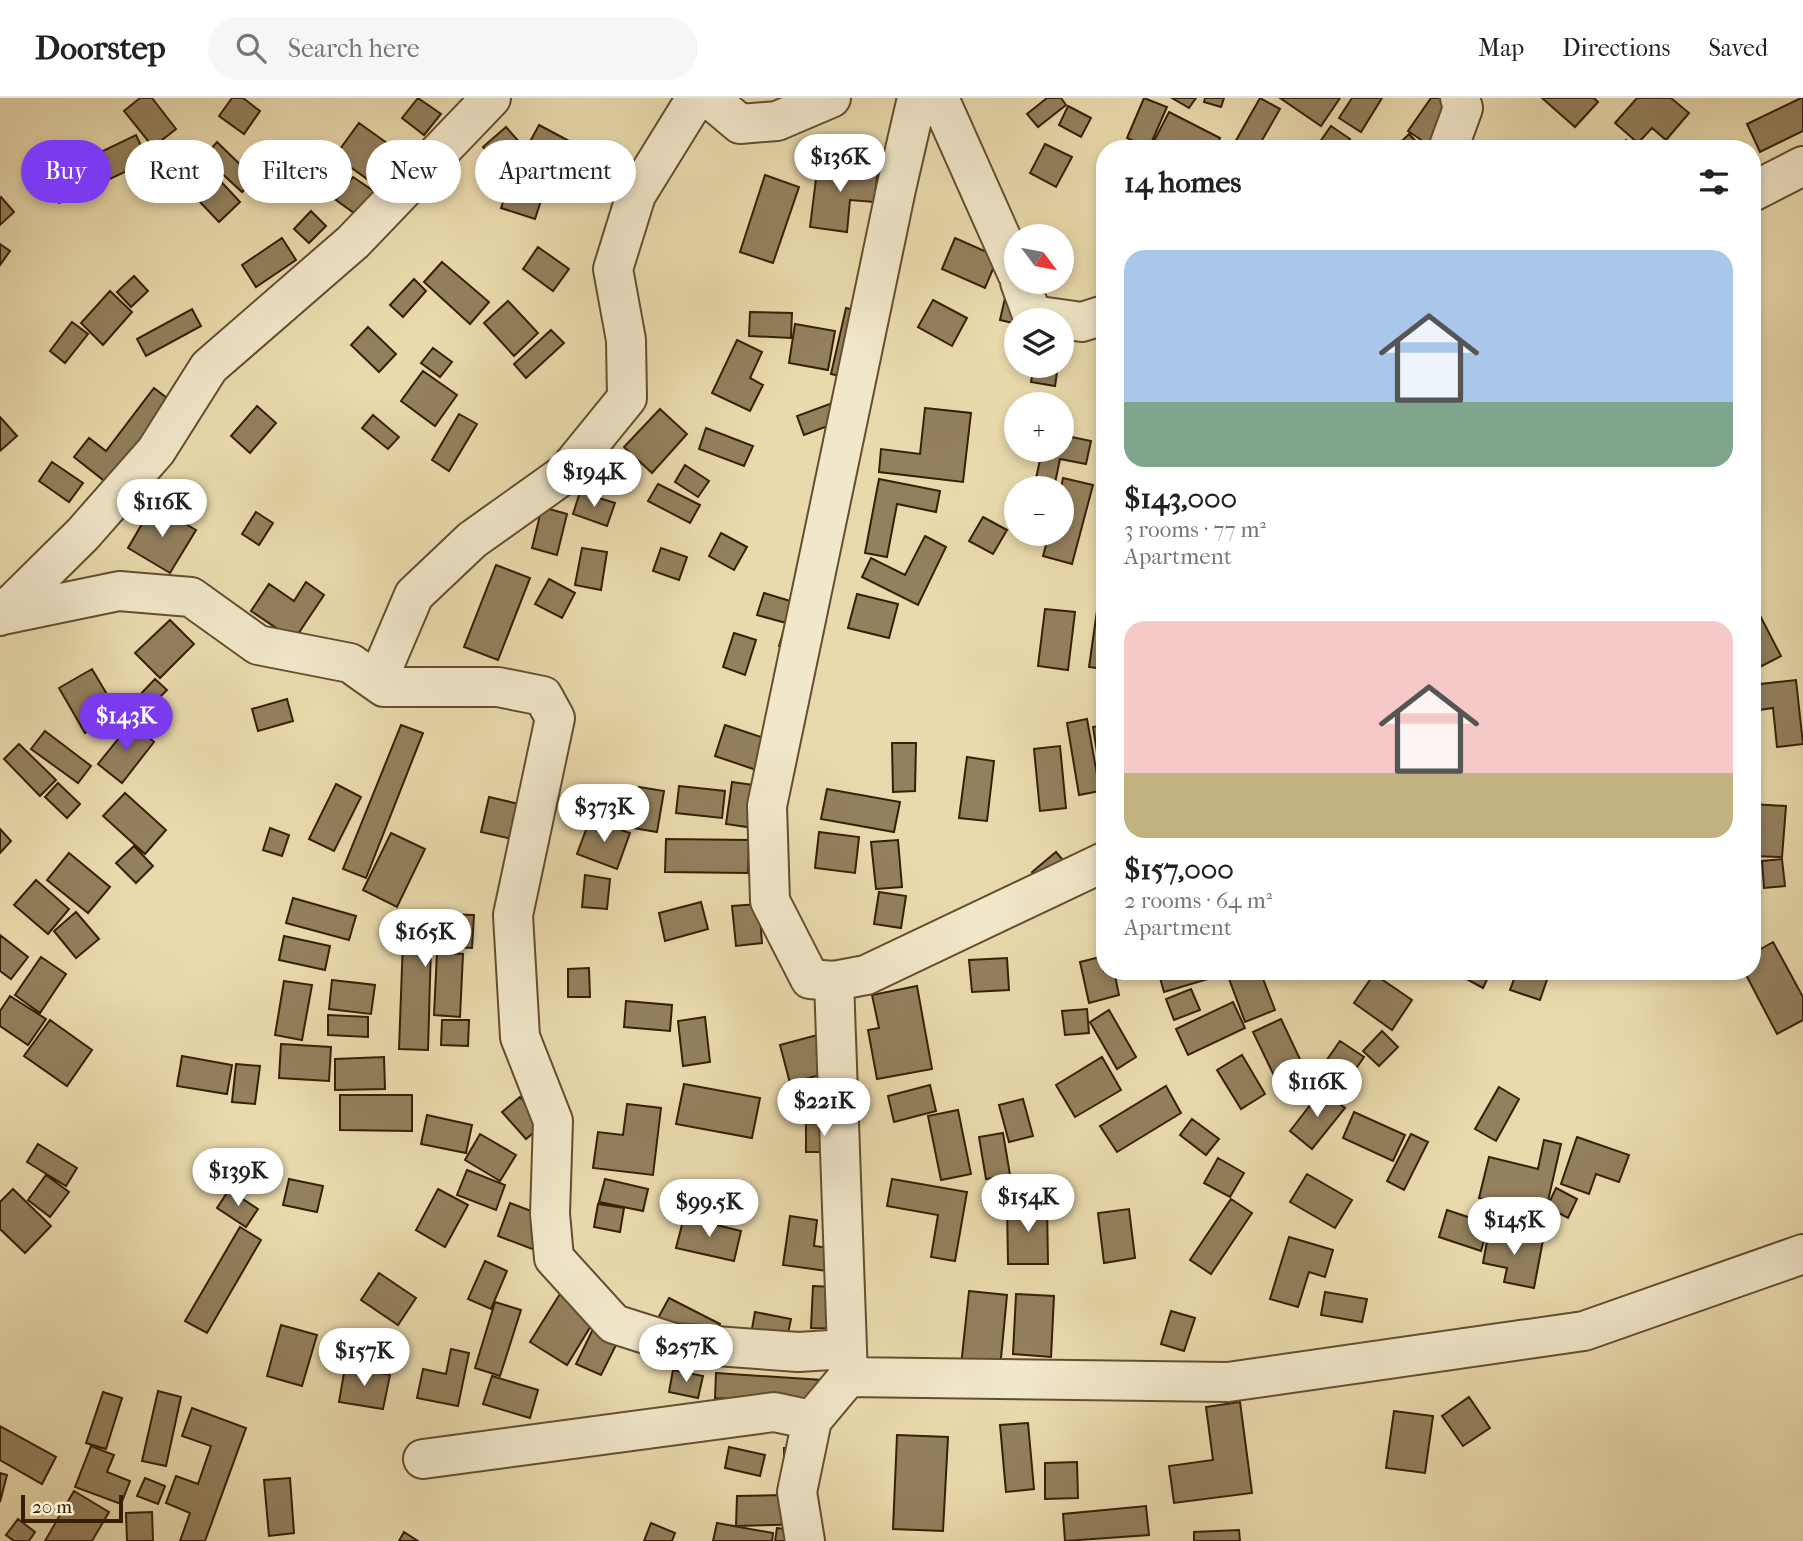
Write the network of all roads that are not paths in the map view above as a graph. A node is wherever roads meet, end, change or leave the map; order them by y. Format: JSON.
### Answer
{"nodes":[{"id":1,"x":491,"y":98,"type":"edge"},
{"id":2,"x":696,"y":98,"type":"edge"},
{"id":3,"x":709,"y":98,"type":"edge"},
{"id":4,"x":831,"y":98,"type":"edge"},
{"id":5,"x":917,"y":98,"type":"edge"},
{"id":6,"x":939,"y":98,"type":"edge"},
{"id":7,"x":1460,"y":98,"type":"edge"},
{"id":8,"x":1451,"y":140,"type":"edge"},
{"id":9,"x":1803,"y":166,"type":"edge"},
{"id":10,"x":1761,"y":187,"type":"edge"},
{"id":11,"x":1004,"y":244,"type":"edge"},
{"id":12,"x":1024,"y":294,"type":"edge"},
{"id":13,"x":1096,"y":318,"type":"edge"},
{"id":14,"x":1,"y":616,"type":"edge"},
{"id":15,"x":384,"y":687,"type":"junction"},
{"id":16,"x":1096,"y":866,"type":"edge"},
{"id":17,"x":834,"y":981,"type":"junction"},
{"id":18,"x":1803,"y":1254,"type":"edge"},
{"id":19,"x":848,"y":1363,"type":"junction"},
{"id":20,"x":811,"y":1420,"type":"junction"},
{"id":21,"x":424,"y":1459,"type":"dead end"},
{"id":22,"x":805,"y":1541,"type":"edge"}],
"edges":[{"from":1,"to":14,"type":"street"},
{"from":2,"to":15,"type":"street"},
{"from":3,"to":4,"type":"street"},
{"from":5,"to":17,"type":"street"},
{"from":6,"to":11,"type":"street"},
{"from":7,"to":8,"type":"street"},
{"from":9,"to":10,"type":"street"},
{"from":12,"to":13,"type":"street"},
{"from":14,"to":15,"type":"street"},
{"from":15,"to":19,"type":"street"},
{"from":16,"to":17,"type":"street"},
{"from":17,"to":19,"type":"street"},
{"from":18,"to":19,"type":"street"},
{"from":19,"to":20,"type":"street"},
{"from":20,"to":21,"type":"street"},
{"from":20,"to":22,"type":"street"}]}
